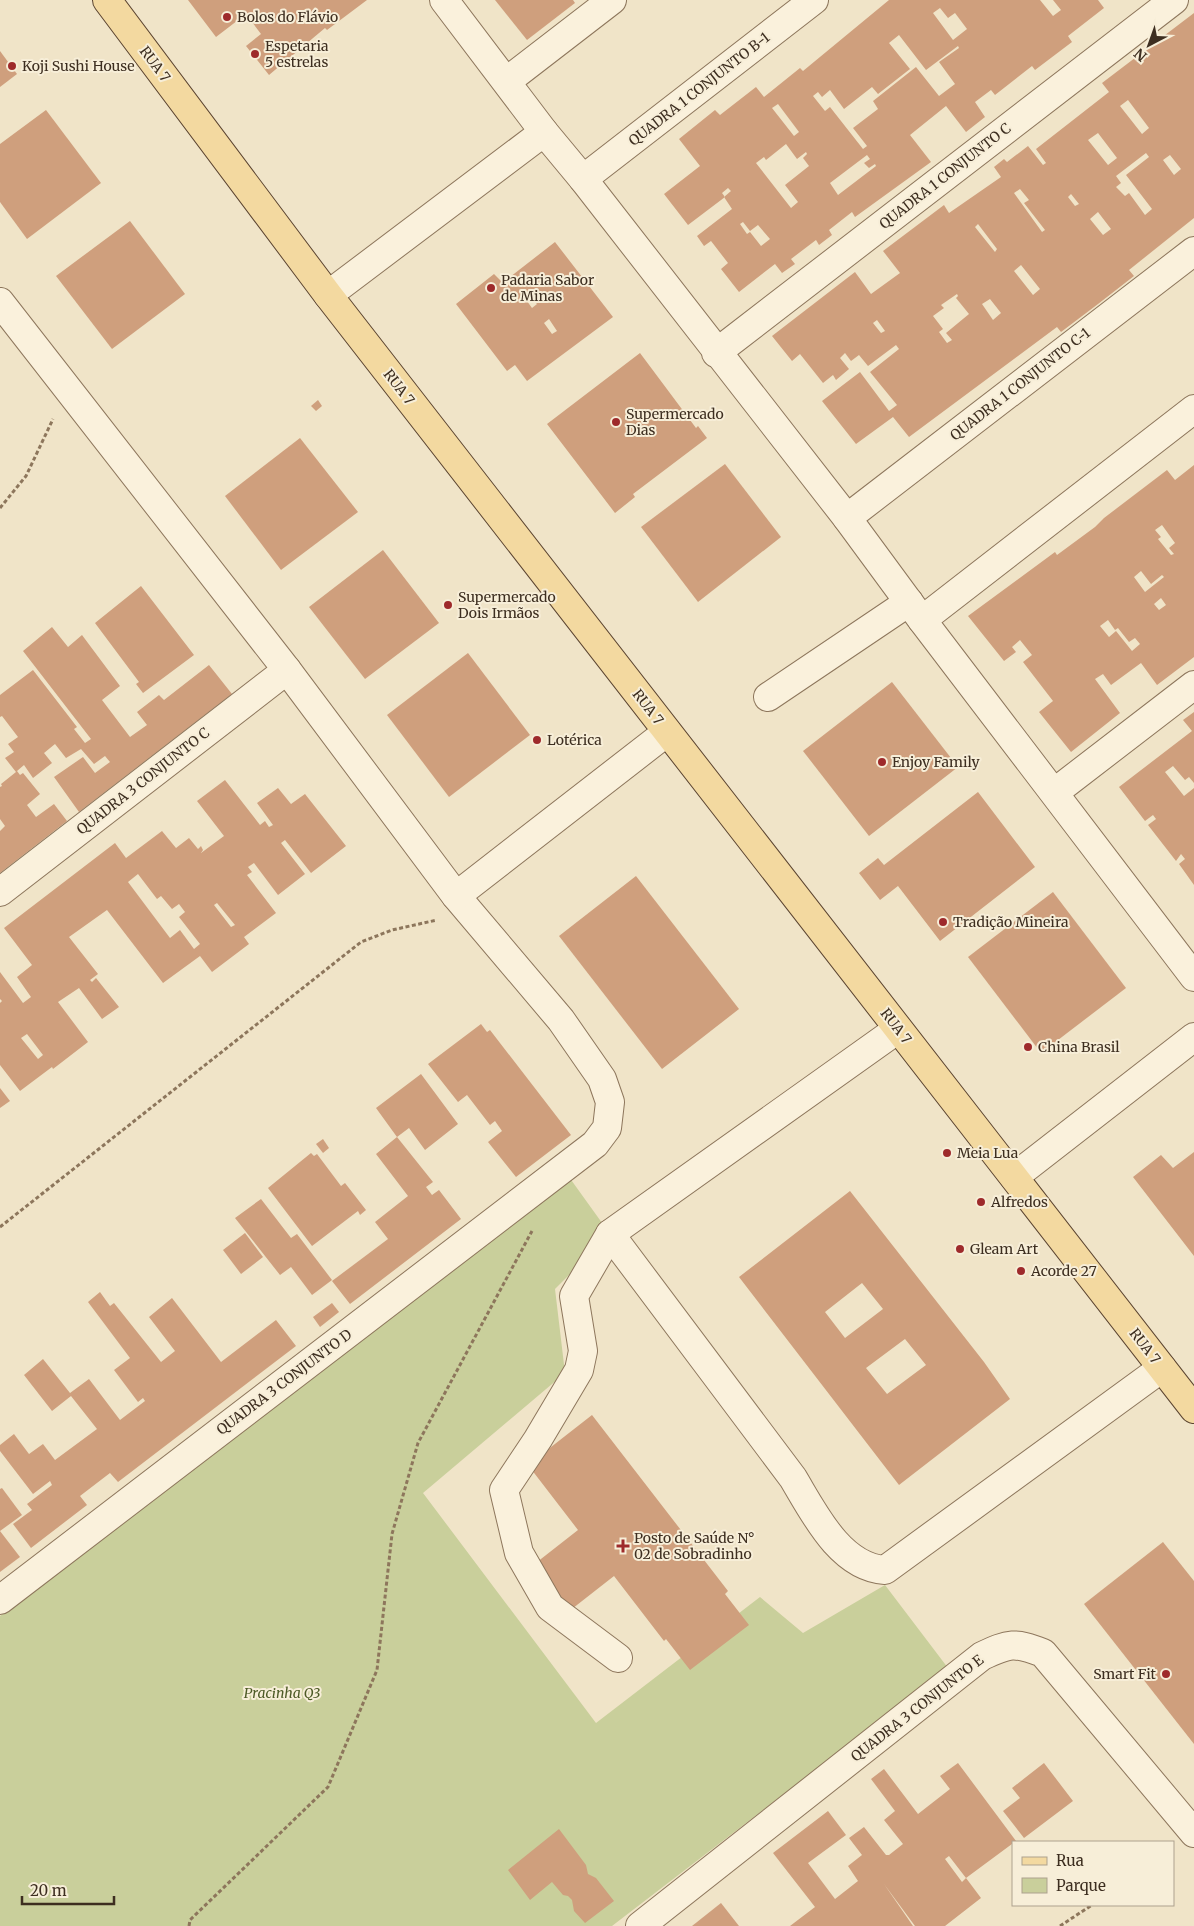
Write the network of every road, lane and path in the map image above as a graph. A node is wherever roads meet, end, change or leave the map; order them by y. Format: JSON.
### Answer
{"nodes":[{"id":1,"x":107,"y":0,"type":"edge"},
{"id":2,"x":444,"y":0,"type":"edge"},
{"id":3,"x":612,"y":0,"type":"edge"},
{"id":4,"x":814,"y":0,"type":"edge"},
{"id":5,"x":1174,"y":0,"type":"edge"},
{"id":6,"x":507,"y":81,"type":"junction"},
{"id":7,"x":544,"y":132,"type":"junction"},
{"id":8,"x":583,"y":178,"type":"junction"},
{"id":9,"x":1194,"y":251,"type":"edge"},
{"id":10,"x":328,"y":296,"type":"junction"},
{"id":11,"x":0,"y":302,"type":"edge"},
{"id":12,"x":716,"y":353,"type":"junction"},
{"id":13,"x":74,"y":397,"type":"junction"},
{"id":14,"x":1194,"y":409,"type":"edge"},
{"id":15,"x":0,"y":508,"type":"edge"},
{"id":16,"x":847,"y":518,"type":"junction"},
{"id":17,"x":915,"y":611,"type":"junction"},
{"id":18,"x":287,"y":670,"type":"junction"},
{"id":19,"x":1194,"y":686,"type":"edge"},
{"id":20,"x":768,"y":697,"type":"dead end"},
{"id":21,"x":667,"y":732,"type":"junction"},
{"id":22,"x":1055,"y":792,"type":"junction"},
{"id":23,"x":0,"y":892,"type":"edge"},
{"id":24,"x":460,"y":901,"type":"junction"},
{"id":25,"x":1191,"y":967,"type":"edge"},
{"id":26,"x":898,"y":1029,"type":"junction"},
{"id":27,"x":1194,"y":1037,"type":"edge"},
{"id":28,"x":1014,"y":1177,"type":"junction"},
{"id":29,"x":535,"y":1225,"type":"dead end"},
{"id":30,"x":0,"y":1227,"type":"edge"},
{"id":31,"x":610,"y":1234,"type":"junction"},
{"id":32,"x":1162,"y":1368,"type":"junction"},
{"id":33,"x":1194,"y":1409,"type":"edge"},
{"id":34,"x":0,"y":1600,"type":"edge"},
{"id":35,"x":618,"y":1658,"type":"dead end"},
{"id":36,"x":1194,"y":1833,"type":"edge"},
{"id":37,"x":1090,"y":1906,"type":"edge"},
{"id":38,"x":189,"y":1926,"type":"edge"},
{"id":39,"x":640,"y":1926,"type":"edge"},
{"id":40,"x":1060,"y":1926,"type":"edge"}],
"edges":[{"from":1,"to":10,"type":"main road","name":"RUA 7"},
{"from":2,"to":6,"type":"street"},
{"from":3,"to":6,"type":"street"},
{"from":4,"to":8,"type":"street","name":"QUADRA 1 CONJUNTO B-1"},
{"from":5,"to":12,"type":"street","name":"QUADRA 1 CONJUNTO C"},
{"from":6,"to":7,"type":"street"},
{"from":7,"to":8,"type":"street"},
{"from":7,"to":10,"type":"street"},
{"from":8,"to":12,"type":"street"},
{"from":9,"to":16,"type":"street","name":"QUADRA 1 CONJUNTO C-1"},
{"from":10,"to":21,"type":"main road","name":"RUA 7"},
{"from":11,"to":13,"type":"street","name":"QUADRA 3 CONJUNTO D"},
{"from":12,"to":16,"type":"street"},
{"from":13,"to":15,"type":"path"},
{"from":13,"to":18,"type":"street","name":"QUADRA 3 CONJUNTO D"},
{"from":14,"to":17,"type":"street"},
{"from":16,"to":17,"type":"street"},
{"from":17,"to":20,"type":"street"},
{"from":17,"to":22,"type":"street"},
{"from":18,"to":23,"type":"street","name":"QUADRA 3 CONJUNTO C"},
{"from":18,"to":24,"type":"street","name":"QUADRA 3 CONJUNTO D"},
{"from":19,"to":22,"type":"street"},
{"from":21,"to":24,"type":"street"},
{"from":21,"to":26,"type":"main road","name":"RUA 7"},
{"from":22,"to":25,"type":"street"},
{"from":24,"to":30,"type":"path"},
{"from":24,"to":34,"type":"street","name":"QUADRA 3 CONJUNTO D"},
{"from":26,"to":28,"type":"main road","name":"RUA 7"},
{"from":26,"to":31,"type":"street"},
{"from":27,"to":28,"type":"street"},
{"from":28,"to":32,"type":"main road","name":"RUA 7"},
{"from":29,"to":38,"type":"path"},
{"from":31,"to":32,"type":"street"},
{"from":31,"to":35,"type":"street"},
{"from":32,"to":33,"type":"main road","name":"RUA 7"},
{"from":36,"to":39,"type":"street","name":"QUADRA 3 CONJUNTO E"},
{"from":37,"to":40,"type":"path"}]}
